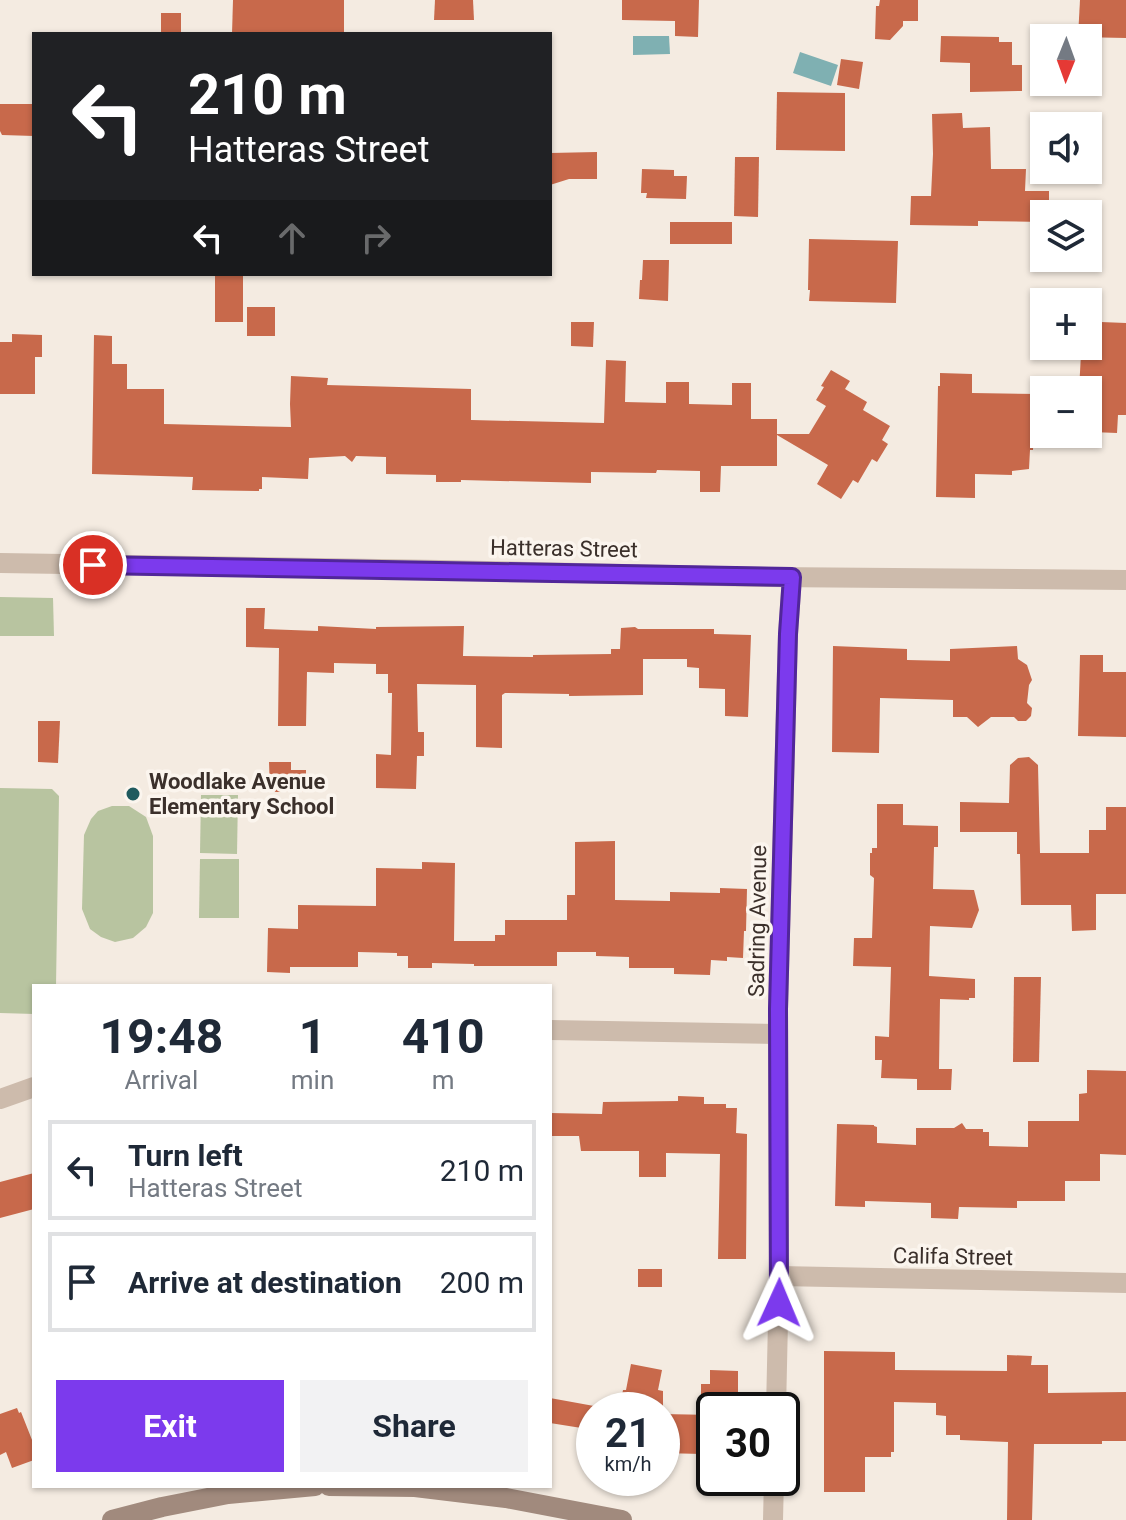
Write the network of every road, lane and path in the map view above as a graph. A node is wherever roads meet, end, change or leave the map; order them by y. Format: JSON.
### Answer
{"nodes":[{"id":1,"x":0,"y":563,"type":"edge"},
{"id":2,"x":792,"y":577,"type":"junction"},
{"id":3,"x":1126,"y":580,"type":"edge"},
{"id":4,"x":552,"y":1030,"type":"edge"},
{"id":5,"x":778,"y":1034,"type":"junction"},
{"id":6,"x":32,"y":1088,"type":"edge"},
{"id":7,"x":0,"y":1099,"type":"edge"},
{"id":8,"x":779,"y":1276,"type":"junction"},
{"id":9,"x":1126,"y":1283,"type":"edge"},
{"id":10,"x":776,"y":1392,"type":"edge"},
{"id":11,"x":293,"y":1488,"type":"edge"},
{"id":12,"x":423,"y":1488,"type":"edge"},
{"id":13,"x":774,"y":1496,"type":"edge"},
{"id":14,"x":112,"y":1520,"type":"edge"},
{"id":15,"x":622,"y":1520,"type":"edge"},
{"id":16,"x":773,"y":1520,"type":"edge"}],
"edges":[{"from":1,"to":2,"type":"street","name":"Hatteras Street"},
{"from":2,"to":3,"type":"street","name":"Hatteras Street"},
{"from":2,"to":5,"type":"street","name":"Sadring Avenue"},
{"from":4,"to":5,"type":"street"},
{"from":5,"to":8,"type":"street","name":"Sadring Avenue"},
{"from":6,"to":7,"type":"street"},
{"from":8,"to":9,"type":"street","name":"Califa Street"},
{"from":8,"to":10,"type":"street","name":"Sadring Avenue"},
{"from":11,"to":14,"type":"street"},
{"from":12,"to":15,"type":"street"},
{"from":13,"to":16,"type":"street"}]}
